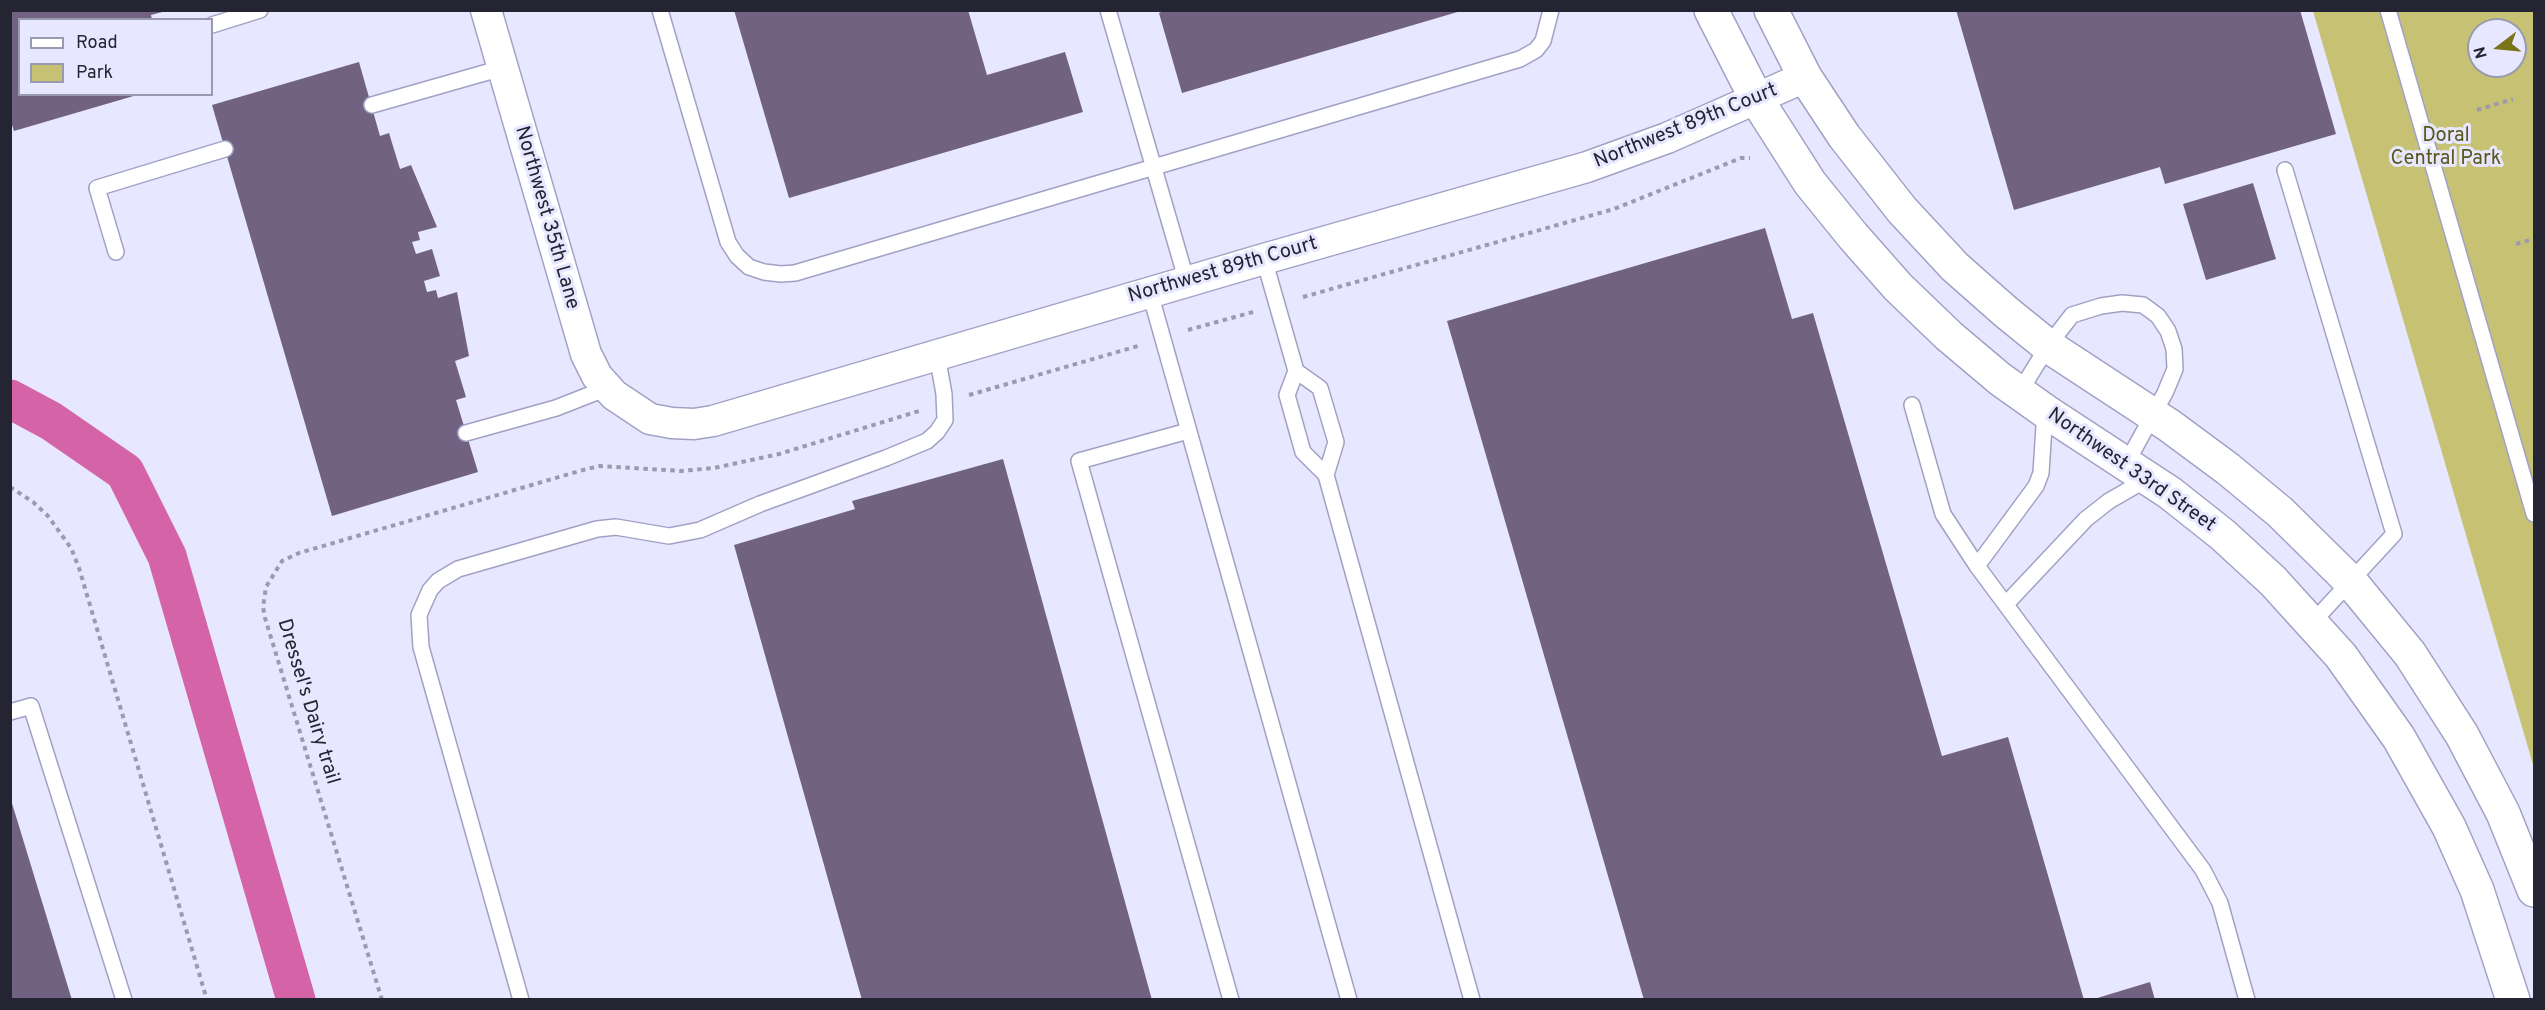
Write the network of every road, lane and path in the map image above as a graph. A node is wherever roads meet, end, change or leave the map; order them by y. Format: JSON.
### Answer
{"nodes":[{"id":1,"x":260,"y":10,"type":"edge"},
{"id":2,"x":486,"y":10,"type":"edge"},
{"id":3,"x":660,"y":10,"type":"edge"},
{"id":4,"x":1108,"y":10,"type":"edge"},
{"id":5,"x":1551,"y":10,"type":"edge"},
{"id":6,"x":1711,"y":10,"type":"edge"},
{"id":7,"x":1771,"y":10,"type":"edge"},
{"id":8,"x":2388,"y":10,"type":"edge"},
{"id":9,"x":213,"y":25,"type":"edge"},
{"id":10,"x":502,"y":68,"type":"junction"},
{"id":11,"x":1805,"y":77,"type":"junction"},
{"id":12,"x":2512,"y":99,"type":"dead end"},
{"id":13,"x":1757,"y":100,"type":"junction"},
{"id":14,"x":372,"y":105,"type":"dead end"},
{"id":15,"x":2477,"y":110,"type":"dead end"},
{"id":16,"x":225,"y":149,"type":"dead end"},
{"id":17,"x":1752,"y":159,"type":"dead end"},
{"id":18,"x":1153,"y":166,"type":"junction"},
{"id":19,"x":2285,"y":170,"type":"dead end"},
{"id":20,"x":2535,"y":239,"type":"edge"},
{"id":21,"x":2516,"y":244,"type":"dead end"},
{"id":22,"x":116,"y":252,"type":"dead end"},
{"id":23,"x":1264,"y":259,"type":"junction"},
{"id":24,"x":1187,"y":282,"type":"junction"},
{"id":25,"x":1351,"y":283,"type":"dead end"},
{"id":26,"x":1150,"y":293,"type":"junction"},
{"id":27,"x":1222,"y":321,"type":"dead end"},
{"id":28,"x":1187,"y":331,"type":"dead end"},
{"id":29,"x":1140,"y":345,"type":"dead end"},
{"id":30,"x":2048,"y":346,"type":"junction"},
{"id":31,"x":937,"y":355,"type":"junction"},
{"id":32,"x":1296,"y":371,"type":"junction"},
{"id":33,"x":607,"y":388,"type":"junction"},
{"id":34,"x":2019,"y":393,"type":"junction"},
{"id":35,"x":968,"y":396,"type":"dead end"},
{"id":36,"x":1912,"y":405,"type":"dead end"},
{"id":37,"x":633,"y":409,"type":"joint"},
{"id":38,"x":917,"y":411,"type":"dead end"},
{"id":39,"x":2045,"y":411,"type":"junction"},
{"id":40,"x":2152,"y":416,"type":"junction"},
{"id":41,"x":1188,"y":431,"type":"junction"},
{"id":42,"x":466,"y":433,"type":"dead end"},
{"id":43,"x":2137,"y":471,"type":"junction"},
{"id":44,"x":1326,"y":475,"type":"junction"},
{"id":45,"x":10,"y":487,"type":"edge"},
{"id":46,"x":2535,"y":514,"type":"edge"},
{"id":47,"x":1977,"y":566,"type":"junction"},
{"id":48,"x":2351,"y":582,"type":"junction"},
{"id":49,"x":2006,"y":604,"type":"junction"},
{"id":50,"x":2312,"y":623,"type":"junction"},
{"id":51,"x":10,"y":712,"type":"edge"},
{"id":52,"x":2535,"y":890,"type":"edge"},
{"id":53,"x":124,"y":999,"type":"edge"},
{"id":54,"x":207,"y":999,"type":"edge"},
{"id":55,"x":382,"y":999,"type":"edge"},
{"id":56,"x":521,"y":999,"type":"edge"},
{"id":57,"x":1231,"y":999,"type":"edge"},
{"id":58,"x":1349,"y":999,"type":"edge"},
{"id":59,"x":1472,"y":999,"type":"edge"},
{"id":60,"x":2247,"y":999,"type":"edge"},
{"id":61,"x":2513,"y":999,"type":"edge"}],
"edges":[{"from":1,"to":9,"type":"lane"},
{"from":2,"to":10,"type":"street","name":"Northwest 35th Lane"},
{"from":3,"to":18,"type":"lane"},
{"from":4,"to":18,"type":"lane"},
{"from":5,"to":18,"type":"lane"},
{"from":6,"to":13,"type":"street","name":"Northwest 33rd Street"},
{"from":7,"to":11,"type":"street"},
{"from":8,"to":46,"type":"lane"},
{"from":10,"to":14,"type":"lane"},
{"from":10,"to":33,"type":"street","name":"Northwest 35th Lane"},
{"from":11,"to":13,"type":"street","name":"Northwest 89th Court"},
{"from":11,"to":30,"type":"street"},
{"from":12,"to":15,"type":"path"},
{"from":13,"to":23,"type":"street","name":"Northwest 89th Court"},
{"from":13,"to":34,"type":"street","name":"Northwest 33rd Street"},
{"from":16,"to":22,"type":"lane"},
{"from":17,"to":25,"type":"path"},
{"from":18,"to":24,"type":"lane"},
{"from":19,"to":48,"type":"lane"},
{"from":20,"to":21,"type":"path"},
{"from":23,"to":24,"type":"street","name":"Northwest 89th Court"},
{"from":23,"to":32,"type":"lane"},
{"from":24,"to":26,"type":"street","name":"Northwest 89th Court"},
{"from":26,"to":31,"type":"street","name":"Northwest 89th Court"},
{"from":26,"to":41,"type":"lane"},
{"from":27,"to":28,"type":"path"},
{"from":29,"to":35,"type":"path"},
{"from":30,"to":34,"type":"lane"},
{"from":30,"to":40,"type":"street"},
{"from":30,"to":40,"type":"lane"},
{"from":31,"to":37,"type":"street","name":"Northwest 89th Court"},
{"from":31,"to":56,"type":"lane"},
{"from":32,"to":44,"type":"lane"},
{"from":32,"to":44,"type":"lane"},
{"from":33,"to":37,"type":"street","name":"Northwest 35th Lane"},
{"from":33,"to":42,"type":"lane"},
{"from":34,"to":39,"type":"street","name":"Northwest 33rd Street"},
{"from":36,"to":47,"type":"lane"},
{"from":38,"to":55,"type":"path","name":"Dressel's Dairy trail"},
{"from":39,"to":43,"type":"street","name":"Northwest 33rd Street"},
{"from":39,"to":47,"type":"lane"},
{"from":40,"to":43,"type":"lane"},
{"from":40,"to":48,"type":"street"},
{"from":41,"to":57,"type":"lane"},
{"from":41,"to":58,"type":"lane"},
{"from":43,"to":49,"type":"lane"},
{"from":43,"to":50,"type":"street","name":"Northwest 33rd Street"},
{"from":44,"to":59,"type":"lane"},
{"from":45,"to":54,"type":"path"},
{"from":47,"to":49,"type":"lane"},
{"from":48,"to":50,"type":"lane"},
{"from":48,"to":52,"type":"street"},
{"from":49,"to":60,"type":"lane"},
{"from":50,"to":61,"type":"street","name":"Northwest 33rd Street"},
{"from":51,"to":53,"type":"lane"}]}
